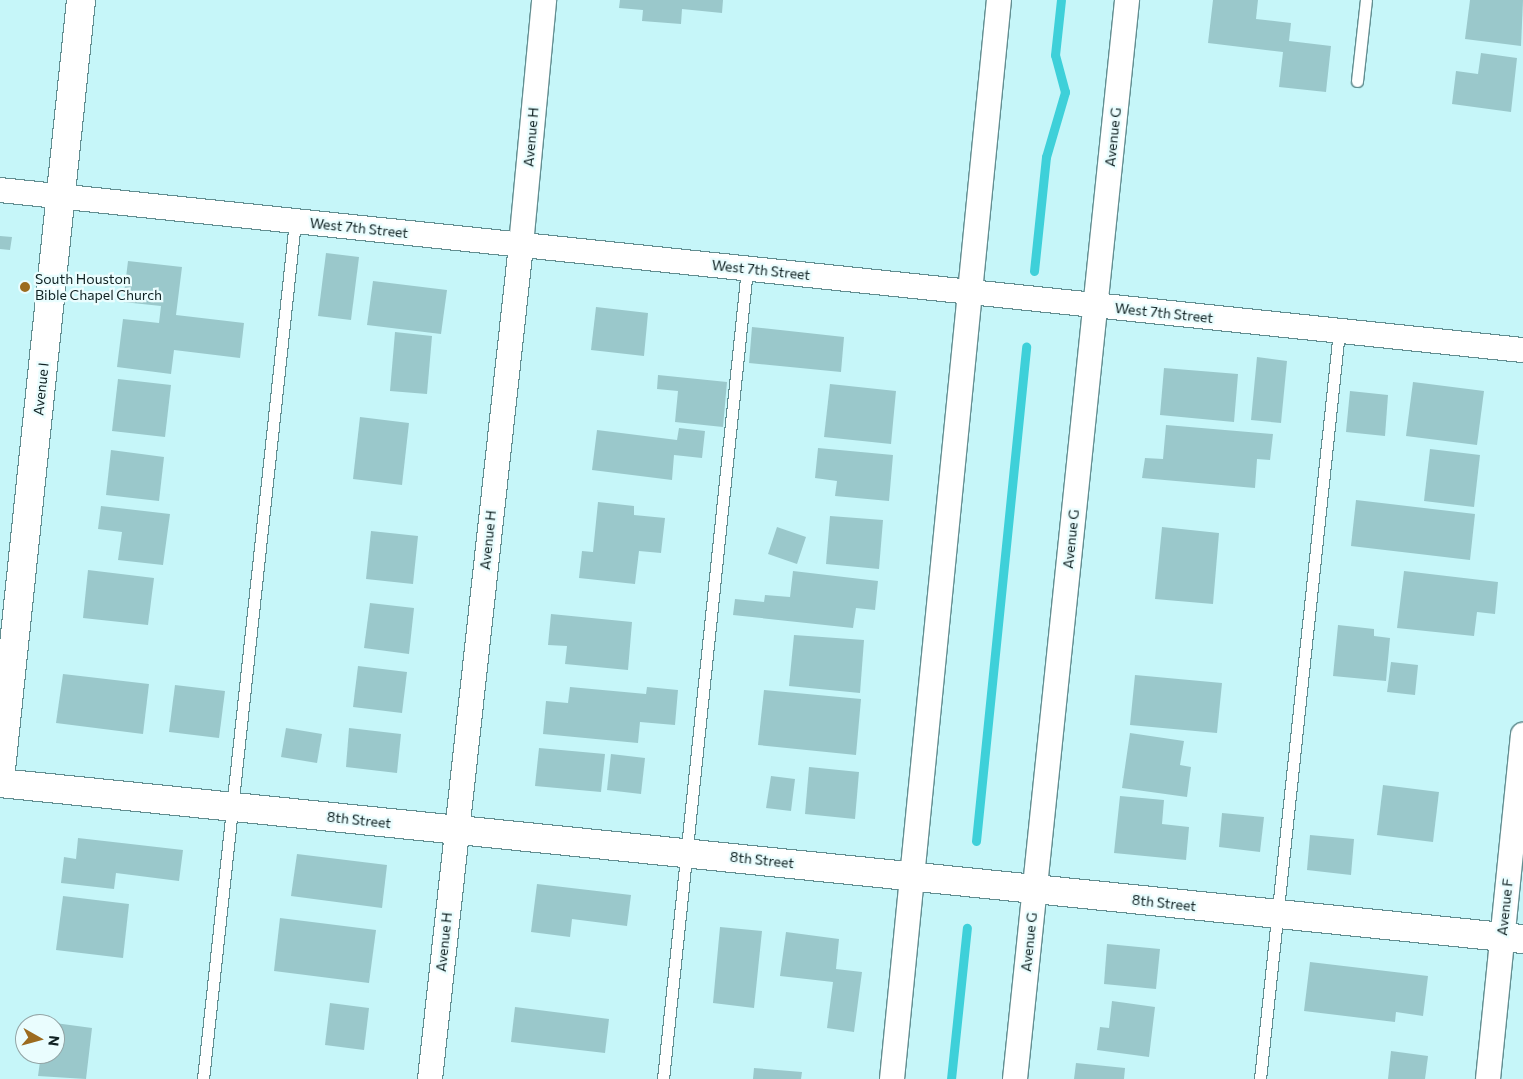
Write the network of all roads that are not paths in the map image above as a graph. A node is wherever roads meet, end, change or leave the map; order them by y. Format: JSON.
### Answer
{"nodes":[{"id":1,"x":81,"y":0,"type":"edge"},
{"id":2,"x":544,"y":0,"type":"edge"},
{"id":3,"x":999,"y":0,"type":"edge"},
{"id":4,"x":1127,"y":0,"type":"edge"},
{"id":5,"x":1366,"y":0,"type":"edge"},
{"id":6,"x":1357,"y":81,"type":"dead end"},
{"id":7,"x":0,"y":190,"type":"edge"},
{"id":8,"x":61,"y":196,"type":"junction"},
{"id":9,"x":295,"y":221,"type":"junction"},
{"id":10,"x":521,"y":245,"type":"junction"},
{"id":11,"x":747,"y":269,"type":"junction"},
{"id":12,"x":970,"y":292,"type":"junction"},
{"id":13,"x":1095,"y":305,"type":"junction"},
{"id":14,"x":1339,"y":331,"type":"junction"},
{"id":15,"x":1523,"y":350,"type":"edge"},
{"id":16,"x":1523,"y":736,"type":"edge"},
{"id":17,"x":0,"y":778,"type":"edge"},
{"id":18,"x":0,"y":783,"type":"edge"},
{"id":19,"x":232,"y":807,"type":"junction"},
{"id":20,"x":455,"y":830,"type":"junction"},
{"id":21,"x":686,"y":853,"type":"junction"},
{"id":22,"x":912,"y":875,"type":"junction"},
{"id":23,"x":1035,"y":889,"type":"junction"},
{"id":24,"x":1277,"y":914,"type":"junction"},
{"id":25,"x":1513,"y":938,"type":"edge"},
{"id":26,"x":203,"y":1079,"type":"edge"},
{"id":27,"x":430,"y":1079,"type":"edge"},
{"id":28,"x":663,"y":1079,"type":"edge"},
{"id":29,"x":892,"y":1079,"type":"edge"},
{"id":30,"x":1015,"y":1079,"type":"edge"},
{"id":31,"x":1260,"y":1079,"type":"edge"},
{"id":32,"x":1488,"y":1079,"type":"edge"}],
"edges":[{"from":1,"to":8,"type":"street","name":"Avenue I"},
{"from":2,"to":10,"type":"street","name":"Avenue H"},
{"from":3,"to":12,"type":"street"},
{"from":4,"to":13,"type":"street","name":"Avenue G"},
{"from":5,"to":6,"type":"lane"},
{"from":7,"to":8,"type":"street","name":"West 7th Street"},
{"from":8,"to":9,"type":"street","name":"West 7th Street"},
{"from":8,"to":17,"type":"street","name":"Avenue I"},
{"from":9,"to":10,"type":"street","name":"West 7th Street"},
{"from":9,"to":19,"type":"lane"},
{"from":10,"to":11,"type":"street","name":"West 7th Street"},
{"from":10,"to":20,"type":"street","name":"Avenue H"},
{"from":11,"to":12,"type":"street","name":"West 7th Street"},
{"from":11,"to":21,"type":"lane"},
{"from":12,"to":13,"type":"street","name":"West 7th Street"},
{"from":12,"to":22,"type":"street"},
{"from":13,"to":14,"type":"street","name":"West 7th Street"},
{"from":13,"to":23,"type":"street","name":"Avenue G"},
{"from":14,"to":15,"type":"street","name":"West 7th Street"},
{"from":14,"to":24,"type":"lane"},
{"from":16,"to":25,"type":"street","name":"Avenue F"},
{"from":18,"to":19,"type":"street","name":"8th Street"},
{"from":19,"to":20,"type":"street","name":"8th Street"},
{"from":19,"to":26,"type":"lane"},
{"from":20,"to":21,"type":"street","name":"8th Street"},
{"from":20,"to":27,"type":"street","name":"Avenue H"},
{"from":21,"to":22,"type":"street","name":"8th Street"},
{"from":21,"to":28,"type":"lane"},
{"from":22,"to":23,"type":"street","name":"8th Street"},
{"from":22,"to":29,"type":"street"},
{"from":23,"to":24,"type":"street","name":"8th Street"},
{"from":23,"to":30,"type":"street","name":"Avenue G"},
{"from":24,"to":25,"type":"street","name":"8th Street"},
{"from":24,"to":31,"type":"lane"},
{"from":25,"to":32,"type":"street","name":"Avenue F"}]}
